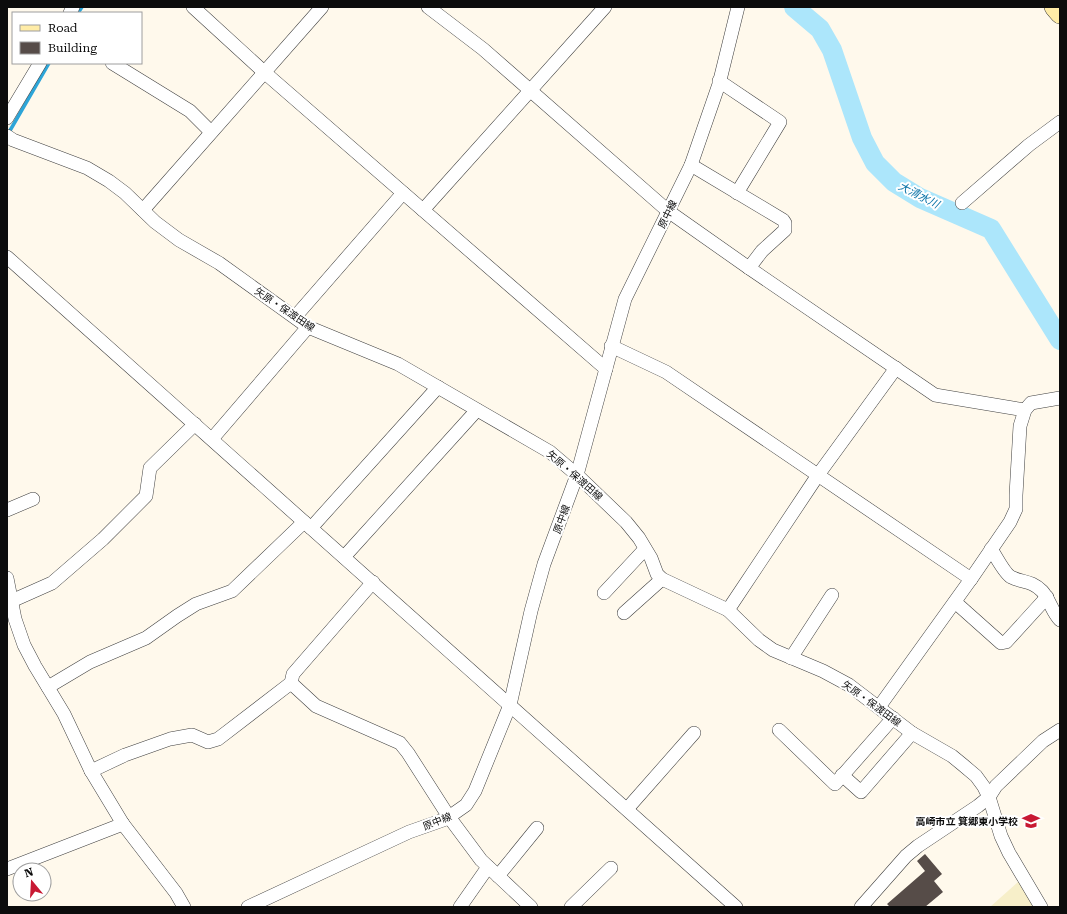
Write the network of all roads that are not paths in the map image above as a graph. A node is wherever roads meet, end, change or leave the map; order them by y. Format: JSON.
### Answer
{"nodes":[{"id":1,"x":193,"y":7,"type":"edge"},
{"id":2,"x":322,"y":7,"type":"edge"},
{"id":3,"x":428,"y":7,"type":"edge"},
{"id":4,"x":605,"y":7,"type":"edge"},
{"id":5,"x":738,"y":7,"type":"edge"},
{"id":6,"x":1054,"y":7,"type":"edge"},
{"id":7,"x":1060,"y":14,"type":"edge"},
{"id":8,"x":39,"y":64,"type":"edge"},
{"id":9,"x":114,"y":64,"type":"edge"},
{"id":10,"x":264,"y":72,"type":"junction"},
{"id":11,"x":719,"y":81,"type":"junction"},
{"id":12,"x":531,"y":90,"type":"junction"},
{"id":13,"x":7,"y":118,"type":"edge"},
{"id":14,"x":1060,"y":122,"type":"edge"},
{"id":15,"x":211,"y":132,"type":"junction"},
{"id":16,"x":10,"y":138,"type":"edge"},
{"id":17,"x":691,"y":165,"type":"junction"},
{"id":18,"x":403,"y":193,"type":"junction"},
{"id":19,"x":737,"y":193,"type":"junction"},
{"id":20,"x":962,"y":203,"type":"dead end"},
{"id":21,"x":142,"y":210,"type":"junction"},
{"id":22,"x":423,"y":210,"type":"junction"},
{"id":23,"x":668,"y":211,"type":"junction"},
{"id":24,"x":7,"y":257,"type":"edge"},
{"id":25,"x":750,"y":268,"type":"junction"},
{"id":26,"x":295,"y":317,"type":"junction"},
{"id":27,"x":308,"y":327,"type":"junction"},
{"id":28,"x":611,"y":346,"type":"junction"},
{"id":29,"x":896,"y":368,"type":"junction"},
{"id":30,"x":606,"y":369,"type":"junction"},
{"id":31,"x":438,"y":387,"type":"junction"},
{"id":32,"x":1060,"y":398,"type":"edge"},
{"id":33,"x":477,"y":410,"type":"junction"},
{"id":34,"x":1025,"y":410,"type":"junction"},
{"id":35,"x":195,"y":424,"type":"junction"},
{"id":36,"x":212,"y":439,"type":"junction"},
{"id":37,"x":577,"y":474,"type":"junction"},
{"id":38,"x":818,"y":475,"type":"junction"},
{"id":39,"x":33,"y":499,"type":"dead end"},
{"id":40,"x":7,"y":510,"type":"edge"},
{"id":41,"x":308,"y":525,"type":"junction"},
{"id":42,"x":645,"y":549,"type":"junction"},
{"id":43,"x":991,"y":549,"type":"junction"},
{"id":44,"x":344,"y":557,"type":"junction"},
{"id":45,"x":7,"y":578,"type":"edge"},
{"id":46,"x":662,"y":579,"type":"junction"},
{"id":47,"x":971,"y":579,"type":"junction"},
{"id":48,"x":373,"y":582,"type":"junction"},
{"id":49,"x":604,"y":593,"type":"dead end"},
{"id":50,"x":832,"y":595,"type":"dead end"},
{"id":51,"x":1047,"y":597,"type":"junction"},
{"id":52,"x":9,"y":602,"type":"edge"},
{"id":53,"x":955,"y":602,"type":"junction"},
{"id":54,"x":728,"y":610,"type":"junction"},
{"id":55,"x":624,"y":613,"type":"dead end"},
{"id":56,"x":1060,"y":620,"type":"edge"},
{"id":57,"x":791,"y":658,"type":"junction"},
{"id":58,"x":291,"y":682,"type":"junction"},
{"id":59,"x":48,"y":687,"type":"junction"},
{"id":60,"x":510,"y":705,"type":"junction"},
{"id":61,"x":879,"y":707,"type":"junction"},
{"id":62,"x":893,"y":718,"type":"junction"},
{"id":63,"x":779,"y":730,"type":"dead end"},
{"id":64,"x":1060,"y":730,"type":"edge"},
{"id":65,"x":694,"y":733,"type":"dead end"},
{"id":66,"x":912,"y":733,"type":"junction"},
{"id":67,"x":91,"y":771,"type":"junction"},
{"id":68,"x":842,"y":775,"type":"junction"},
{"id":69,"x":989,"y":797,"type":"junction"},
{"id":70,"x":627,"y":809,"type":"junction"},
{"id":71,"x":449,"y":817,"type":"junction"},
{"id":72,"x":123,"y":824,"type":"junction"},
{"id":73,"x":537,"y":828,"type":"dead end"},
{"id":74,"x":488,"y":867,"type":"junction"},
{"id":75,"x":611,"y":868,"type":"dead end"},
{"id":76,"x":7,"y":870,"type":"edge"},
{"id":77,"x":498,"y":876,"type":"junction"},
{"id":78,"x":184,"y":907,"type":"edge"},
{"id":79,"x":248,"y":907,"type":"edge"},
{"id":80,"x":460,"y":907,"type":"edge"},
{"id":81,"x":531,"y":907,"type":"edge"},
{"id":82,"x":571,"y":907,"type":"edge"},
{"id":83,"x":736,"y":907,"type":"edge"},
{"id":84,"x":861,"y":907,"type":"edge"},
{"id":85,"x":1041,"y":907,"type":"edge"}],
"edges":[{"from":1,"to":10,"type":"street"},
{"from":2,"to":10,"type":"street"},
{"from":3,"to":12,"type":"street"},
{"from":4,"to":12,"type":"street"},
{"from":5,"to":11,"type":"street","name":"原中線"},
{"from":6,"to":7,"type":"main road"},
{"from":8,"to":13,"type":"street"},
{"from":9,"to":15,"type":"street"},
{"from":10,"to":15,"type":"street"},
{"from":10,"to":18,"type":"street"},
{"from":11,"to":17,"type":"street","name":"原中線"},
{"from":11,"to":19,"type":"street"},
{"from":12,"to":22,"type":"street"},
{"from":12,"to":23,"type":"street"},
{"from":14,"to":20,"type":"street"},
{"from":15,"to":21,"type":"street"},
{"from":16,"to":21,"type":"street","name":"矢原・保渡田線"},
{"from":17,"to":19,"type":"street"},
{"from":17,"to":23,"type":"street","name":"原中線"},
{"from":18,"to":22,"type":"street"},
{"from":18,"to":26,"type":"street"},
{"from":19,"to":25,"type":"street"},
{"from":21,"to":26,"type":"street","name":"矢原・保渡田線"},
{"from":22,"to":30,"type":"street"},
{"from":23,"to":25,"type":"street"},
{"from":23,"to":28,"type":"street","name":"原中線"},
{"from":24,"to":35,"type":"street"},
{"from":25,"to":29,"type":"street"},
{"from":26,"to":27,"type":"street","name":"矢原・保渡田線"},
{"from":27,"to":31,"type":"street","name":"矢原・保渡田線"},
{"from":27,"to":36,"type":"street"},
{"from":28,"to":30,"type":"street","name":"原中線"},
{"from":28,"to":38,"type":"street"},
{"from":29,"to":34,"type":"street"},
{"from":29,"to":38,"type":"street"},
{"from":30,"to":37,"type":"street","name":"原中線"},
{"from":31,"to":33,"type":"street","name":"矢原・保渡田線"},
{"from":31,"to":41,"type":"street"},
{"from":32,"to":34,"type":"street"},
{"from":33,"to":37,"type":"street","name":"矢原・保渡田線"},
{"from":33,"to":44,"type":"street"},
{"from":34,"to":43,"type":"street"},
{"from":35,"to":36,"type":"street"},
{"from":35,"to":52,"type":"street"},
{"from":36,"to":41,"type":"street"},
{"from":37,"to":42,"type":"street","name":"矢原・保渡田線"},
{"from":37,"to":60,"type":"street","name":"原中線"},
{"from":38,"to":47,"type":"street"},
{"from":38,"to":54,"type":"street"},
{"from":39,"to":40,"type":"street"},
{"from":41,"to":44,"type":"street"},
{"from":41,"to":59,"type":"street"},
{"from":42,"to":46,"type":"street","name":"矢原・保渡田線"},
{"from":42,"to":49,"type":"street"},
{"from":43,"to":47,"type":"street"},
{"from":43,"to":51,"type":"street"},
{"from":44,"to":48,"type":"street"},
{"from":45,"to":52,"type":"street"},
{"from":46,"to":54,"type":"street","name":"矢原・保渡田線"},
{"from":46,"to":55,"type":"street"},
{"from":47,"to":53,"type":"street"},
{"from":48,"to":58,"type":"street"},
{"from":48,"to":60,"type":"street"},
{"from":50,"to":57,"type":"street"},
{"from":51,"to":53,"type":"street"},
{"from":51,"to":56,"type":"street"},
{"from":52,"to":59,"type":"street"},
{"from":53,"to":61,"type":"street"},
{"from":54,"to":57,"type":"street","name":"矢原・保渡田線"},
{"from":57,"to":61,"type":"street","name":"矢原・保渡田線"},
{"from":58,"to":67,"type":"street"},
{"from":58,"to":71,"type":"street"},
{"from":59,"to":67,"type":"street"},
{"from":60,"to":70,"type":"street"},
{"from":60,"to":71,"type":"street","name":"原中線"},
{"from":61,"to":62,"type":"street","name":"矢原・保渡田線"},
{"from":62,"to":66,"type":"street","name":"矢原・保渡田線"},
{"from":62,"to":68,"type":"street"},
{"from":63,"to":68,"type":"street"},
{"from":64,"to":69,"type":"street"},
{"from":65,"to":70,"type":"street"},
{"from":66,"to":68,"type":"street"},
{"from":66,"to":69,"type":"street","name":"矢原・保渡田線"},
{"from":67,"to":72,"type":"street"},
{"from":69,"to":84,"type":"street"},
{"from":69,"to":85,"type":"street","name":"矢原・保渡田線"},
{"from":70,"to":83,"type":"street"},
{"from":71,"to":74,"type":"street"},
{"from":71,"to":79,"type":"street","name":"原中線"},
{"from":72,"to":76,"type":"street"},
{"from":72,"to":78,"type":"street"},
{"from":73,"to":77,"type":"street"},
{"from":74,"to":77,"type":"street"},
{"from":74,"to":80,"type":"street"},
{"from":75,"to":82,"type":"street"},
{"from":77,"to":81,"type":"street"}]}
